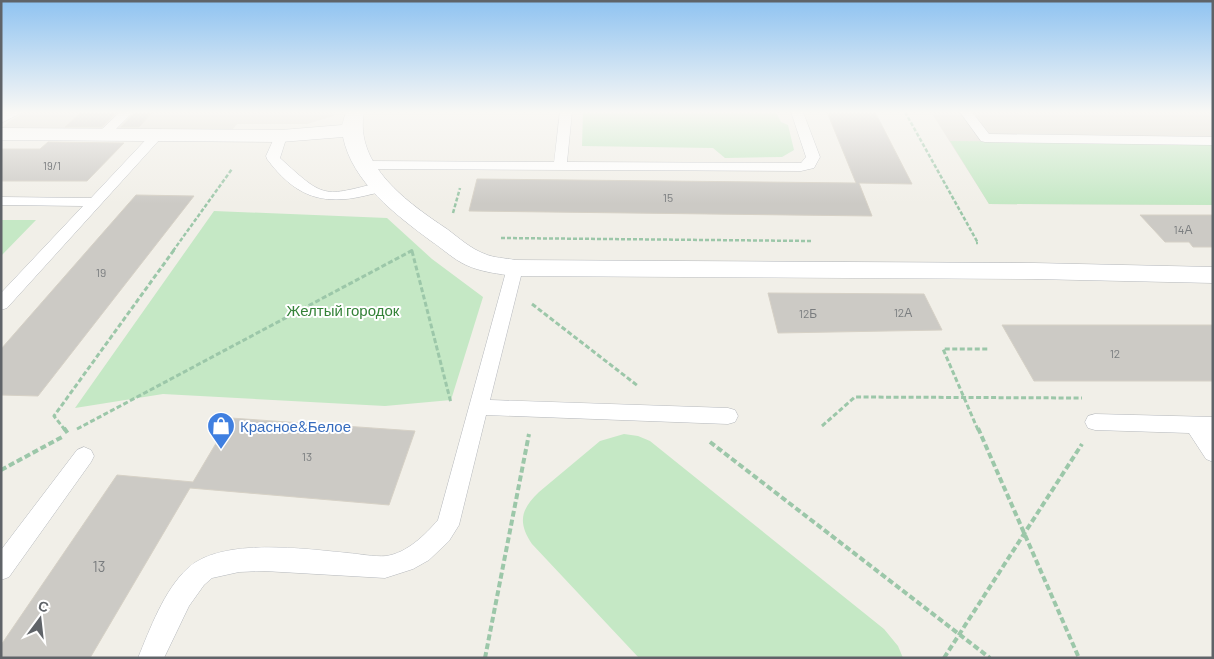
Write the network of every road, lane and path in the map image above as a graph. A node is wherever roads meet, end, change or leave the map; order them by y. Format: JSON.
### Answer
{"nodes":[{"id":1,"x":151,"y":143,"type":"edge"},
{"id":2,"x":278,"y":143,"type":"edge"},
{"id":3,"x":355,"y":143,"type":"edge"},
{"id":4,"x":563,"y":143,"type":"edge"},
{"id":5,"x":808,"y":143,"type":"edge"},
{"id":6,"x":923,"y":143,"type":"edge"},
{"id":7,"x":366,"y":165,"type":"junction"},
{"id":8,"x":465,"y":166,"type":"junction"},
{"id":9,"x":560,"y":166,"type":"junction"},
{"id":10,"x":232,"y":169,"type":"dead end"},
{"id":11,"x":381,"y":186,"type":"junction"},
{"id":12,"x":1,"y":200,"type":"edge"},
{"id":13,"x":95,"y":202,"type":"junction"},
{"id":14,"x":452,"y":220,"type":"dead end"},
{"id":15,"x":499,"y":238,"type":"dead end"},
{"id":16,"x":818,"y":242,"type":"dead end"},
{"id":17,"x":968,"y":243,"type":"dead end"},
{"id":18,"x":1213,"y":275,"type":"edge"},
{"id":19,"x":513,"y":277,"type":"junction"},
{"id":20,"x":1,"y":304,"type":"edge"},
{"id":21,"x":988,"y":349,"type":"dead end"},
{"id":22,"x":964,"y":397,"type":"junction"},
{"id":23,"x":1084,"y":398,"type":"dead end"},
{"id":24,"x":479,"y":407,"type":"junction"},
{"id":25,"x":534,"y":409,"type":"junction"},
{"id":26,"x":675,"y":415,"type":"junction"},
{"id":27,"x":728,"y":416,"type":"dead end"},
{"id":28,"x":1095,"y":422,"type":"joint"},
{"id":29,"x":1204,"y":425,"type":"edge"},
{"id":30,"x":822,"y":426,"type":"dead end"},
{"id":31,"x":68,"y":434,"type":"junction"},
{"id":32,"x":1213,"y":453,"type":"edge"},
{"id":33,"x":84,"y":456,"type":"joint"},
{"id":34,"x":1,"y":470,"type":"edge"},
{"id":35,"x":1025,"y":535,"type":"junction"},
{"id":36,"x":1,"y":569,"type":"edge"},
{"id":37,"x":959,"y":634,"type":"junction"},
{"id":38,"x":151,"y":658,"type":"edge"},
{"id":39,"x":485,"y":658,"type":"edge"},
{"id":40,"x":944,"y":658,"type":"edge"},
{"id":41,"x":990,"y":658,"type":"edge"},
{"id":42,"x":1079,"y":658,"type":"edge"}],
"edges":[{"from":1,"to":13,"type":"lane"},
{"from":2,"to":11,"type":"lane"},
{"from":3,"to":7,"type":"street"},
{"from":4,"to":9,"type":"lane"},
{"from":5,"to":9,"type":"lane"},
{"from":6,"to":17,"type":"path"},
{"from":7,"to":8,"type":"lane"},
{"from":7,"to":11,"type":"street"},
{"from":8,"to":9,"type":"lane"},
{"from":8,"to":14,"type":"path"},
{"from":10,"to":31,"type":"path"},
{"from":11,"to":19,"type":"street"},
{"from":12,"to":13,"type":"lane"},
{"from":13,"to":20,"type":"lane"},
{"from":15,"to":16,"type":"path"},
{"from":18,"to":19,"type":"street"},
{"from":19,"to":24,"type":"lane"},
{"from":19,"to":26,"type":"path"},
{"from":21,"to":22,"type":"path"},
{"from":22,"to":23,"type":"path"},
{"from":22,"to":30,"type":"path"},
{"from":22,"to":35,"type":"path"},
{"from":24,"to":25,"type":"lane"},
{"from":24,"to":31,"type":"path"},
{"from":24,"to":38,"type":"lane"},
{"from":25,"to":26,"type":"lane"},
{"from":25,"to":39,"type":"path"},
{"from":26,"to":27,"type":"lane"},
{"from":26,"to":37,"type":"path"},
{"from":28,"to":29,"type":"lane"},
{"from":28,"to":35,"type":"path"},
{"from":29,"to":32,"type":"lane"},
{"from":31,"to":33,"type":"path"},
{"from":31,"to":34,"type":"path"},
{"from":33,"to":36,"type":"lane"},
{"from":35,"to":37,"type":"path"},
{"from":35,"to":42,"type":"path"},
{"from":37,"to":40,"type":"path"},
{"from":37,"to":41,"type":"path"}]}
